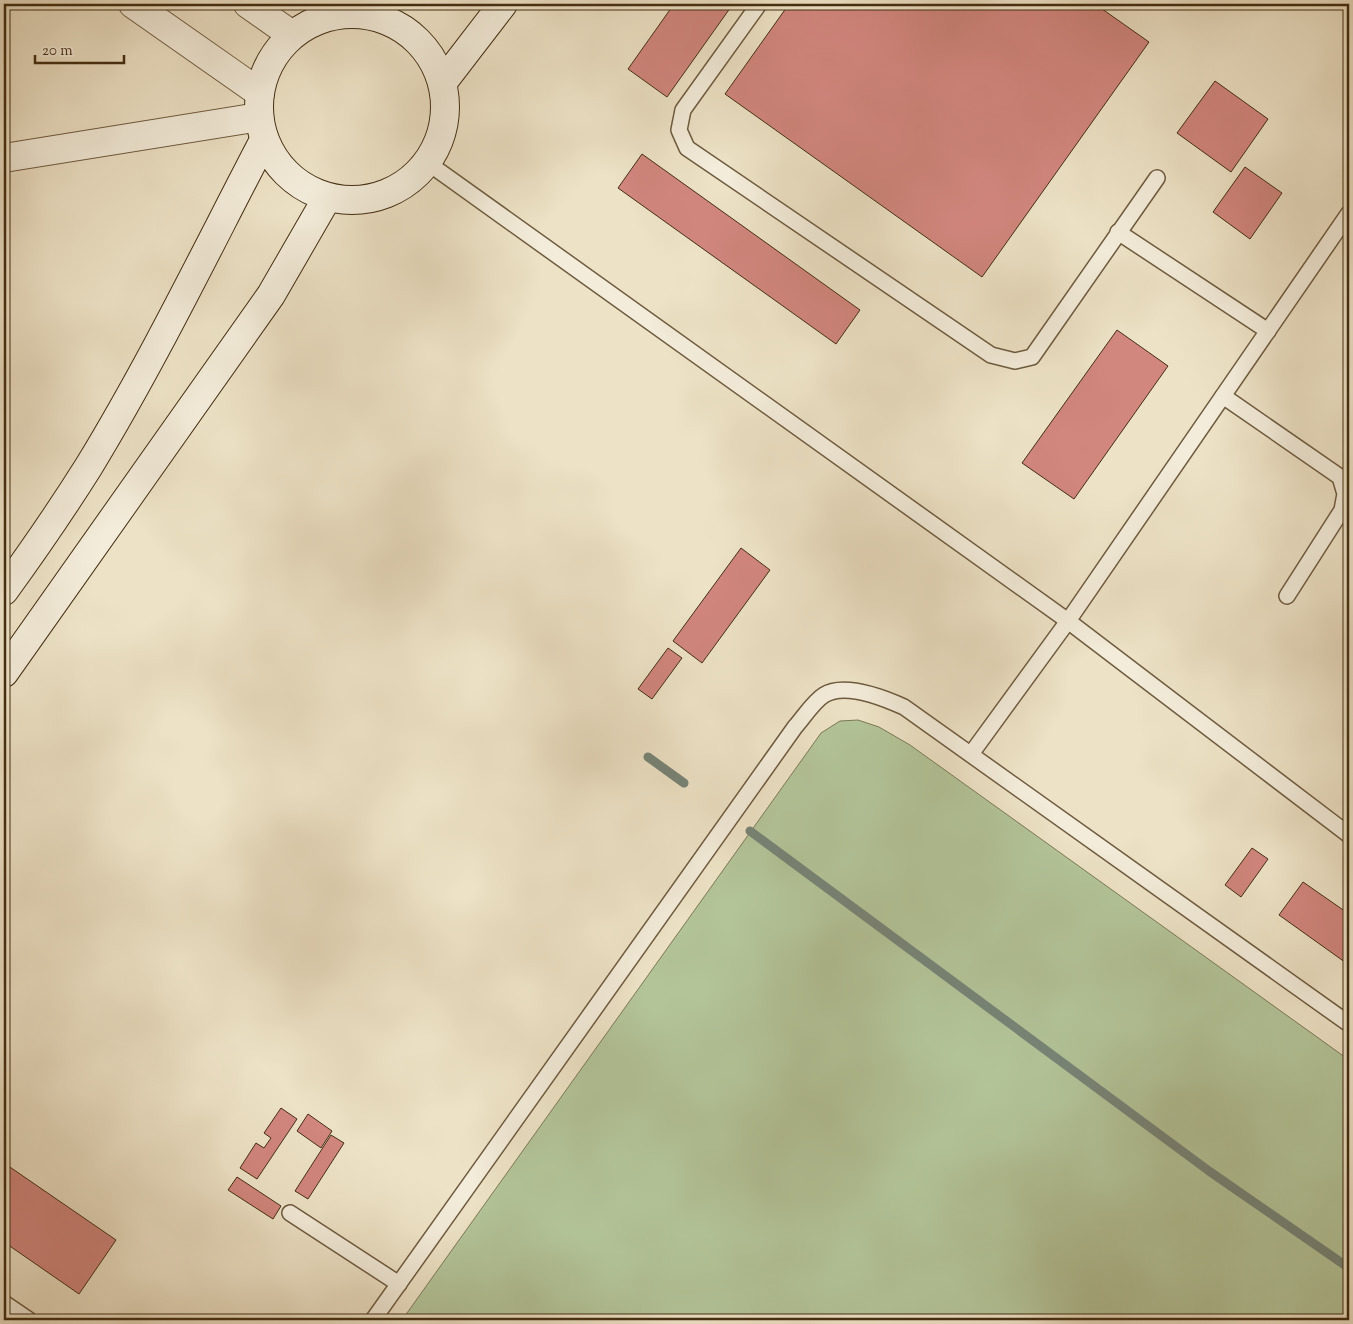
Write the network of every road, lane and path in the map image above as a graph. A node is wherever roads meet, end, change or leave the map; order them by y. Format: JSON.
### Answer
{"nodes":[{"id":1,"x":133,"y":4,"type":"edge"},
{"id":2,"x":248,"y":4,"type":"edge"},
{"id":3,"x":503,"y":4,"type":"edge"},
{"id":4,"x":759,"y":4,"type":"edge"},
{"id":5,"x":374,"y":9,"type":"edge"},
{"id":6,"x":292,"y":34,"type":"junction"},
{"id":7,"x":443,"y":82,"type":"junction"},
{"id":8,"x":261,"y":116,"type":"junction"},
{"id":9,"x":4,"y":158,"type":"edge"},
{"id":10,"x":428,"y":163,"type":"junction"},
{"id":11,"x":1157,"y":178,"type":"dead end"},
{"id":12,"x":327,"y":198,"type":"junction"},
{"id":13,"x":1349,"y":212,"type":"edge"},
{"id":14,"x":1118,"y":232,"type":"junction"},
{"id":15,"x":1268,"y":331,"type":"junction"},
{"id":16,"x":1223,"y":396,"type":"junction"},
{"id":17,"x":4,"y":592,"type":"edge"},
{"id":18,"x":1287,"y":596,"type":"dead end"},
{"id":19,"x":1068,"y":621,"type":"junction"},
{"id":20,"x":4,"y":674,"type":"edge"},
{"id":21,"x":971,"y":754,"type":"junction"},
{"id":22,"x":1349,"y":835,"type":"edge"},
{"id":23,"x":1349,"y":1024,"type":"edge"},
{"id":24,"x":290,"y":1214,"type":"dead end"},
{"id":25,"x":399,"y":1284,"type":"junction"},
{"id":26,"x":4,"y":1303,"type":"edge"},
{"id":27,"x":29,"y":1320,"type":"edge"},
{"id":28,"x":373,"y":1320,"type":"edge"}],
"edges":[{"from":1,"to":8,"type":"street"},
{"from":2,"to":6,"type":"street"},
{"from":3,"to":7,"type":"street"},
{"from":4,"to":14,"type":"lane"},
{"from":5,"to":6,"type":"street"},
{"from":5,"to":7,"type":"street"},
{"from":6,"to":8,"type":"street"},
{"from":7,"to":10,"type":"street"},
{"from":8,"to":9,"type":"street"},
{"from":8,"to":12,"type":"street"},
{"from":8,"to":17,"type":"street"},
{"from":10,"to":12,"type":"street"},
{"from":10,"to":19,"type":"lane"},
{"from":11,"to":14,"type":"lane"},
{"from":12,"to":20,"type":"street"},
{"from":13,"to":15,"type":"lane"},
{"from":14,"to":15,"type":"lane"},
{"from":15,"to":16,"type":"lane"},
{"from":16,"to":18,"type":"lane"},
{"from":16,"to":19,"type":"lane"},
{"from":19,"to":21,"type":"lane"},
{"from":19,"to":22,"type":"lane"},
{"from":21,"to":23,"type":"lane"},
{"from":21,"to":25,"type":"lane"},
{"from":24,"to":25,"type":"lane"},
{"from":25,"to":28,"type":"lane"},
{"from":26,"to":27,"type":"lane"}]}
